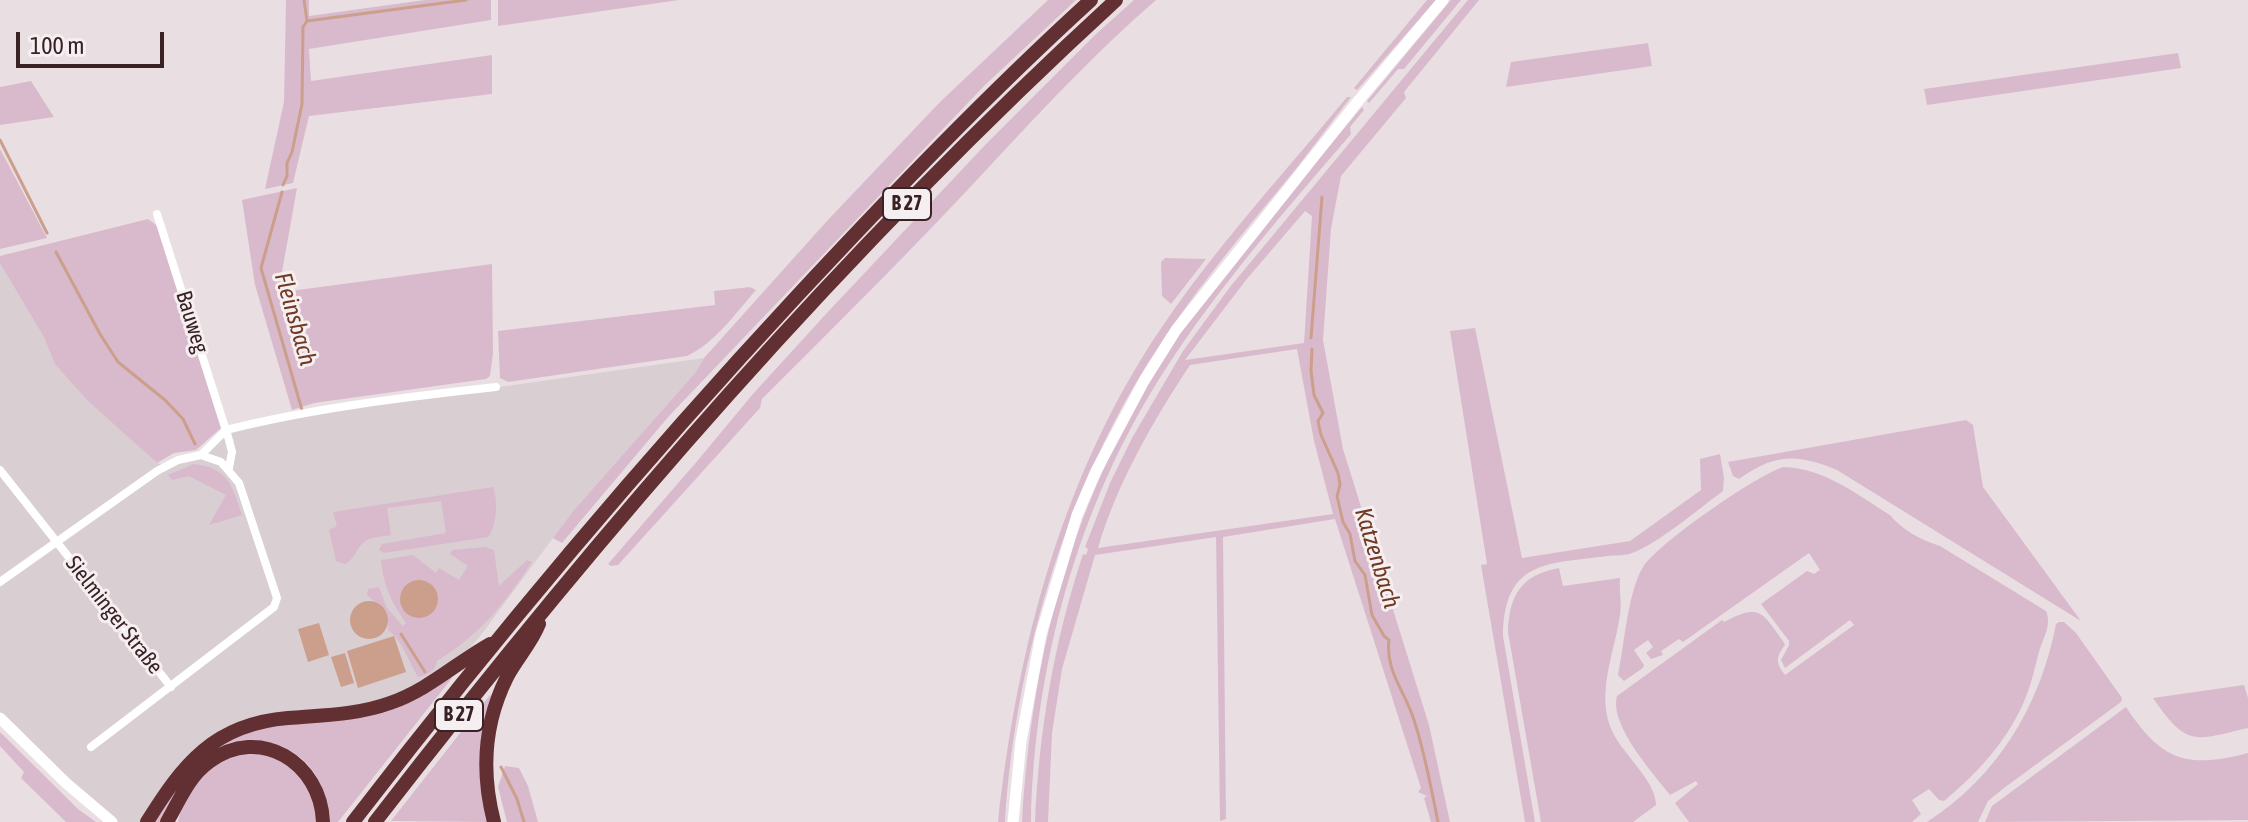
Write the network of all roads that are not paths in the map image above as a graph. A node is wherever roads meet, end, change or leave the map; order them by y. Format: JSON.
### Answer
{"nodes":[{"id":1,"x":1091,"y":0,"type":"edge"},
{"id":2,"x":1116,"y":0,"type":"edge"},
{"id":3,"x":1443,"y":0,"type":"edge"},
{"id":4,"x":157,"y":214,"type":"dead end"},
{"id":5,"x":496,"y":387,"type":"dead end"},
{"id":6,"x":226,"y":430,"type":"junction"},
{"id":7,"x":201,"y":455,"type":"junction"},
{"id":8,"x":229,"y":468,"type":"junction"},
{"id":9,"x":0,"y":470,"type":"edge"},
{"id":10,"x":57,"y":542,"type":"junction"},
{"id":11,"x":0,"y":582,"type":"edge"},
{"id":12,"x":546,"y":609,"type":"junction"},
{"id":13,"x":498,"y":640,"type":"junction"},
{"id":14,"x":171,"y":687,"type":"junction"},
{"id":15,"x":0,"y":718,"type":"edge"},
{"id":16,"x":91,"y":747,"type":"dead end"},
{"id":17,"x":169,"y":821,"type":"edge"},
{"id":18,"x":112,"y":822,"type":"edge"},
{"id":19,"x":147,"y":822,"type":"edge"},
{"id":20,"x":323,"y":822,"type":"edge"},
{"id":21,"x":353,"y":822,"type":"edge"},
{"id":22,"x":375,"y":822,"type":"edge"},
{"id":23,"x":494,"y":822,"type":"edge"},
{"id":24,"x":1013,"y":822,"type":"edge"}],
"edges":[{"from":1,"to":13,"type":"highway","number":"B 27"},
{"from":2,"to":12,"type":"highway","number":"B 27"},
{"from":3,"to":24,"type":"main road"},
{"from":4,"to":6,"type":"street","name":"Bauweg"},
{"from":5,"to":6,"type":"street"},
{"from":6,"to":7,"type":"street","name":"Sielminger Straße"},
{"from":6,"to":8,"type":"street","name":"Bauweg"},
{"from":7,"to":8,"type":"street"},
{"from":7,"to":10,"type":"street","name":"Sielminger Straße"},
{"from":8,"to":14,"type":"street","name":"Sielminger Straße"},
{"from":9,"to":10,"type":"street","name":"Sielminger Straße"},
{"from":10,"to":11,"type":"street","name":"Sielminger Straße"},
{"from":10,"to":14,"type":"street","name":"Sielminger Straße"},
{"from":12,"to":22,"type":"highway","number":"B 27"},
{"from":12,"to":23,"type":"highway"},
{"from":13,"to":19,"type":"highway"},
{"from":13,"to":21,"type":"highway","number":"B 27"},
{"from":14,"to":16,"type":"street","name":"Sielminger Straße"},
{"from":15,"to":18,"type":"main road"},
{"from":17,"to":20,"type":"highway"}]}
